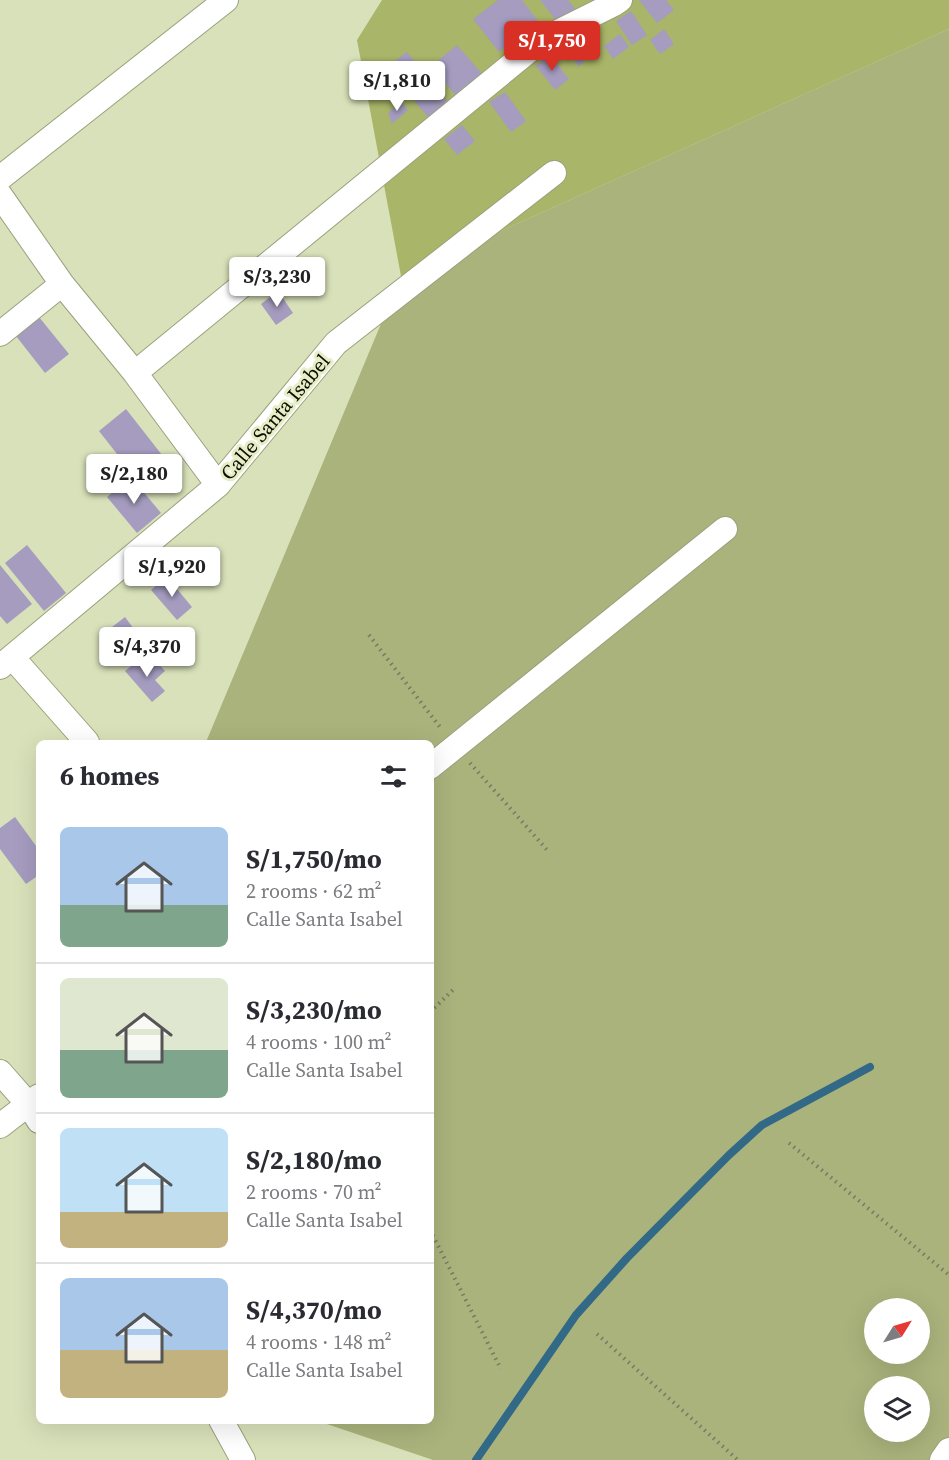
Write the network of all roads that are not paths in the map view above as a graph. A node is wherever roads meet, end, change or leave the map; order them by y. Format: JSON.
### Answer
{"nodes":[{"id":1,"x":226,"y":0,"type":"edge"},
{"id":2,"x":620,"y":0,"type":"edge"},
{"id":3,"x":554,"y":173,"type":"dead end"},
{"id":4,"x":0,"y":178,"type":"edge"},
{"id":5,"x":0,"y":195,"type":"edge"},
{"id":6,"x":62,"y":284,"type":"junction"},
{"id":7,"x":0,"y":334,"type":"edge"},
{"id":8,"x":135,"y":373,"type":"junction"},
{"id":9,"x":218,"y":485,"type":"junction"},
{"id":10,"x":725,"y":529,"type":"dead end"},
{"id":11,"x":6,"y":662,"type":"edge"},
{"id":12,"x":85,"y":740,"type":"edge"},
{"id":13,"x":434,"y":764,"type":"edge"},
{"id":14,"x":0,"y":1072,"type":"edge"},
{"id":15,"x":36,"y":1108,"type":"edge"},
{"id":16,"x":0,"y":1126,"type":"edge"},
{"id":17,"x":223,"y":1424,"type":"edge"},
{"id":18,"x":949,"y":1450,"type":"edge"},
{"id":19,"x":243,"y":1460,"type":"edge"},
{"id":20,"x":942,"y":1460,"type":"edge"}],
"edges":[{"from":1,"to":4,"type":"street"},
{"from":2,"to":8,"type":"street"},
{"from":3,"to":9,"type":"street","name":"Calle Santa Isabel"},
{"from":5,"to":6,"type":"street"},
{"from":6,"to":7,"type":"street"},
{"from":6,"to":8,"type":"street"},
{"from":8,"to":9,"type":"street"},
{"from":9,"to":11,"type":"street","name":"Calle Santa Isabel"},
{"from":10,"to":13,"type":"street"},
{"from":11,"to":12,"type":"street"},
{"from":14,"to":15,"type":"street"},
{"from":15,"to":16,"type":"street"},
{"from":17,"to":19,"type":"street"},
{"from":18,"to":20,"type":"street"}]}
